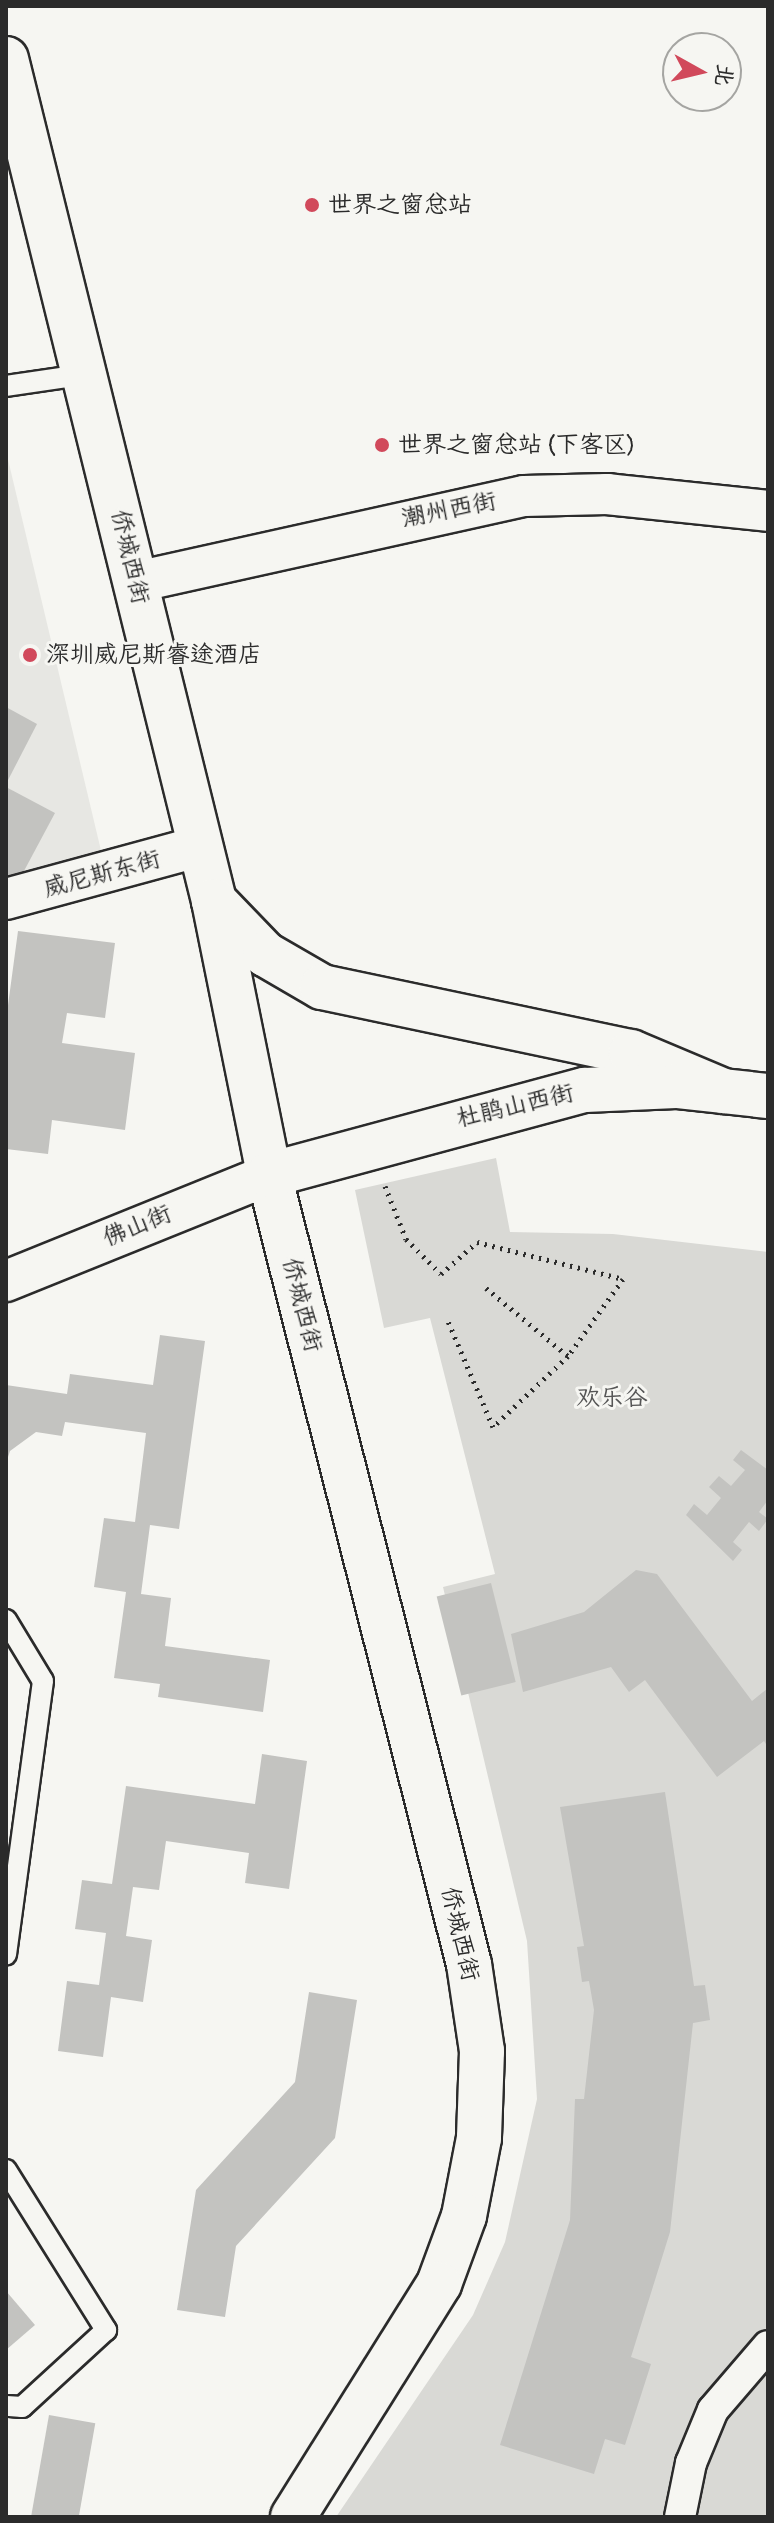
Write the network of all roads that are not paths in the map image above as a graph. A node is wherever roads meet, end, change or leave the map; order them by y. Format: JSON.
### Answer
{"nodes":[{"id":1,"x":6,"y":59,"type":"edge"},
{"id":2,"x":87,"y":374,"type":"junction"},
{"id":3,"x":6,"y":386,"type":"edge"},
{"id":4,"x":768,"y":511,"type":"edge"},
{"id":5,"x":136,"y":582,"type":"junction"},
{"id":6,"x":198,"y":847,"type":"junction"},
{"id":7,"x":6,"y":899,"type":"edge"},
{"id":8,"x":214,"y":901,"type":"junction"},
{"id":9,"x":755,"y":1097,"type":"edge"},
{"id":10,"x":269,"y":1175,"type":"junction"},
{"id":11,"x":6,"y":1281,"type":"edge"},
{"id":12,"x":6,"y":1620,"type":"edge"},
{"id":13,"x":6,"y":1955,"type":"edge"},
{"id":14,"x":6,"y":2170,"type":"edge"},
{"id":15,"x":768,"y":2346,"type":"edge"},
{"id":16,"x":6,"y":2406,"type":"edge"},
{"id":17,"x":293,"y":2517,"type":"edge"},
{"id":18,"x":680,"y":2517,"type":"edge"}],
"edges":[{"from":1,"to":2,"type":"street","name":"侨城西街"},
{"from":2,"to":3,"type":"lane"},
{"from":2,"to":5,"type":"street","name":"侨城西街"},
{"from":4,"to":5,"type":"street","name":"潮州西街"},
{"from":5,"to":6,"type":"street","name":"侨城西街"},
{"from":6,"to":7,"type":"street","name":"威尼斯东街"},
{"from":6,"to":8,"type":"street","name":"侨城西街"},
{"from":8,"to":9,"type":"street"},
{"from":8,"to":10,"type":"street","name":"侨城西街"},
{"from":9,"to":10,"type":"street","name":"杜鹃山西街"},
{"from":10,"to":11,"type":"street","name":"佛山街"},
{"from":10,"to":17,"type":"street","name":"侨城西街"},
{"from":12,"to":13,"type":"lane"},
{"from":14,"to":16,"type":"lane"},
{"from":15,"to":18,"type":"street"}]}
